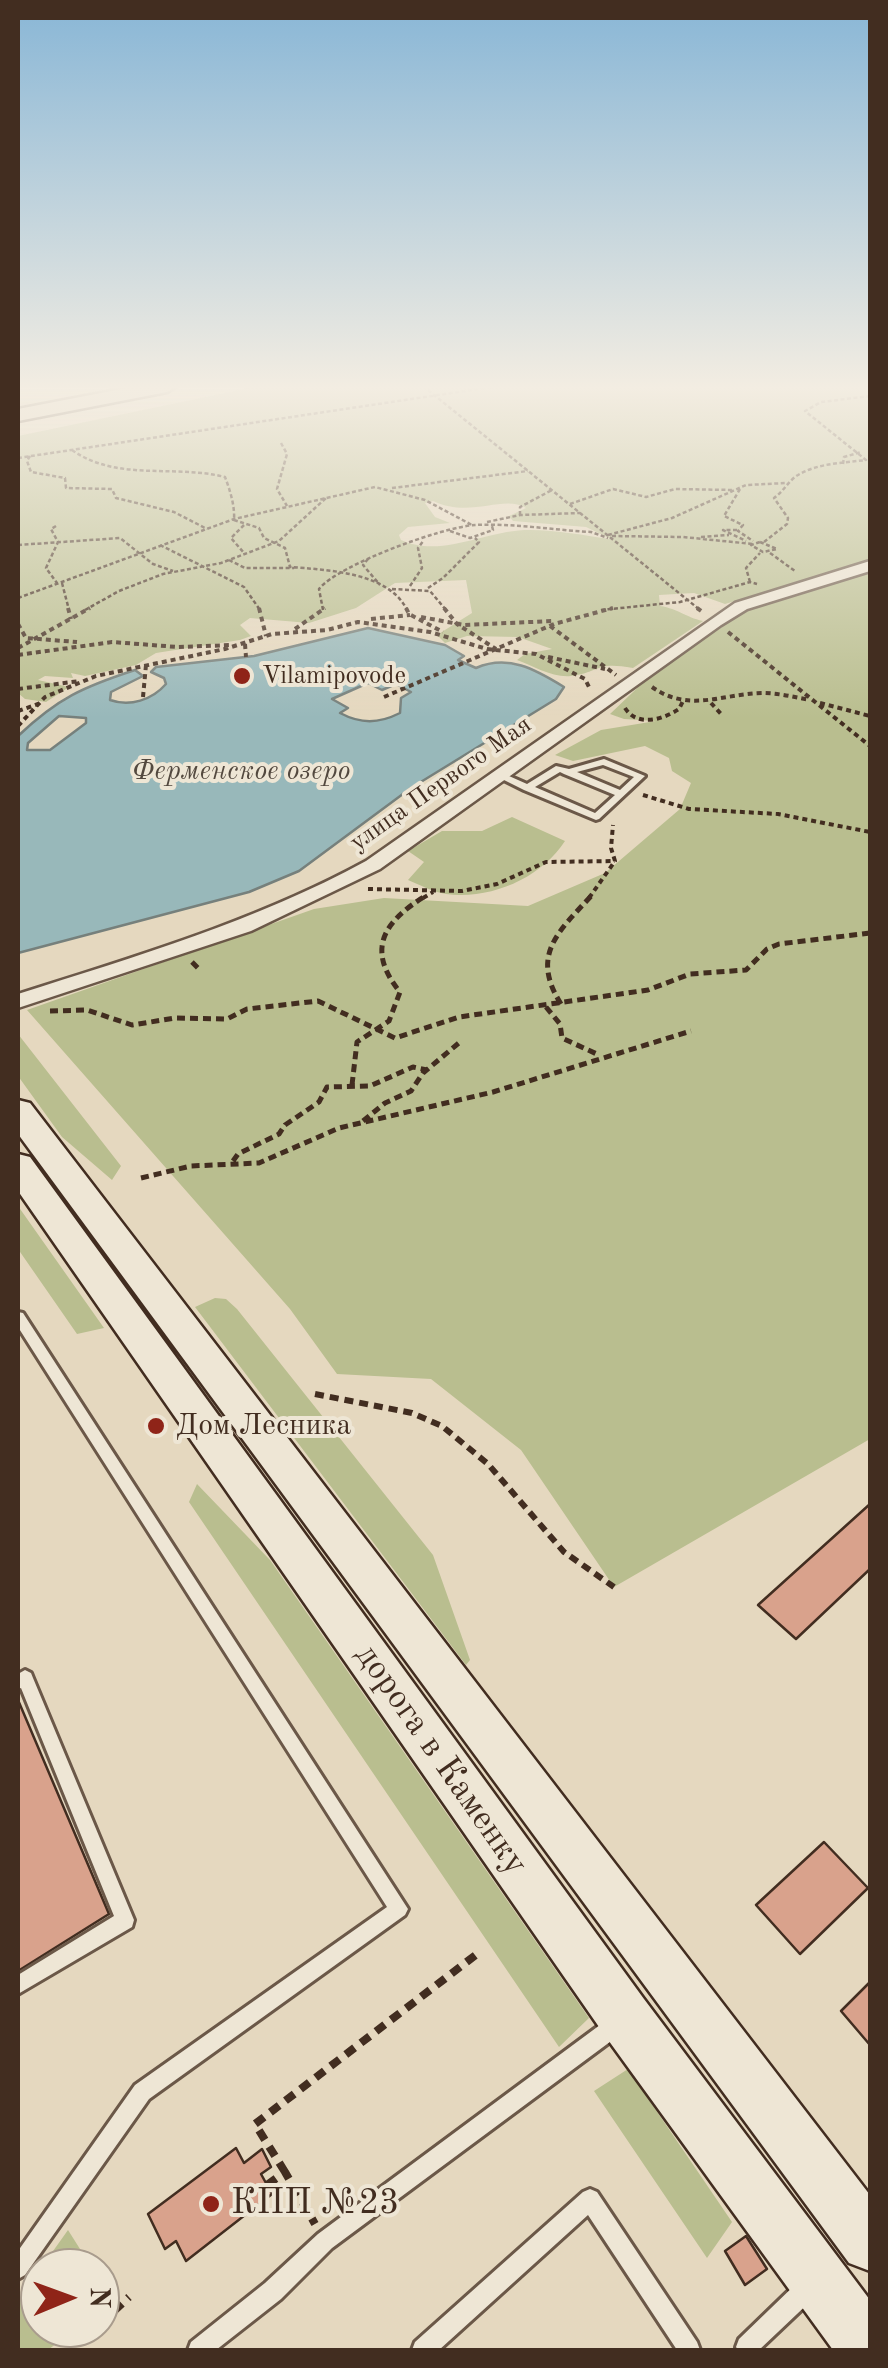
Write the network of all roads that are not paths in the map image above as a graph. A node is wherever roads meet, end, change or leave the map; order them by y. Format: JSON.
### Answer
{"nodes":[{"id":1,"x":870,"y":566,"type":"edge"},
{"id":2,"x":567,"y":772,"type":"junction"},
{"id":3,"x":496,"y":774,"type":"junction"},
{"id":4,"x":527,"y":788,"type":"junction"},
{"id":5,"x":621,"y":794,"type":"junction"},
{"id":6,"x":18,"y":1001,"type":"edge"},
{"id":7,"x":18,"y":1112,"type":"edge"},
{"id":8,"x":18,"y":1166,"type":"edge"},
{"id":9,"x":18,"y":1317,"type":"edge"},
{"id":10,"x":18,"y":1682,"type":"edge"},
{"id":11,"x":18,"y":1986,"type":"edge"},
{"id":12,"x":625,"y":2018,"type":"junction"},
{"id":13,"x":870,"y":2242,"type":"edge"},
{"id":14,"x":18,"y":2268,"type":"edge"},
{"id":15,"x":818,"y":2279,"type":"junction"},
{"id":16,"x":747,"y":2347,"type":"dead end"},
{"id":17,"x":198,"y":2350,"type":"edge"},
{"id":18,"x":423,"y":2350,"type":"edge"},
{"id":19,"x":689,"y":2350,"type":"edge"},
{"id":20,"x":870,"y":2350,"type":"edge"}],
"edges":[{"from":1,"to":3,"type":"street","name":"улица Первого Мая"},
{"from":2,"to":4,"type":"lane"},
{"from":2,"to":5,"type":"lane"},
{"from":2,"to":5,"type":"lane"},
{"from":3,"to":4,"type":"lane"},
{"from":3,"to":6,"type":"street","name":"улица Первого Мая"},
{"from":4,"to":5,"type":"lane"},
{"from":7,"to":13,"type":"main road","name":"дорога в Каменку"},
{"from":8,"to":12,"type":"main road","name":"дорога в Каменку"},
{"from":9,"to":14,"type":"lane"},
{"from":10,"to":11,"type":"lane"},
{"from":12,"to":15,"type":"main road","name":"дорога в Каменку"},
{"from":12,"to":17,"type":"lane"},
{"from":15,"to":16,"type":"lane"},
{"from":15,"to":20,"type":"main road","name":"дорога в Каменку"},
{"from":18,"to":19,"type":"lane"}]}
